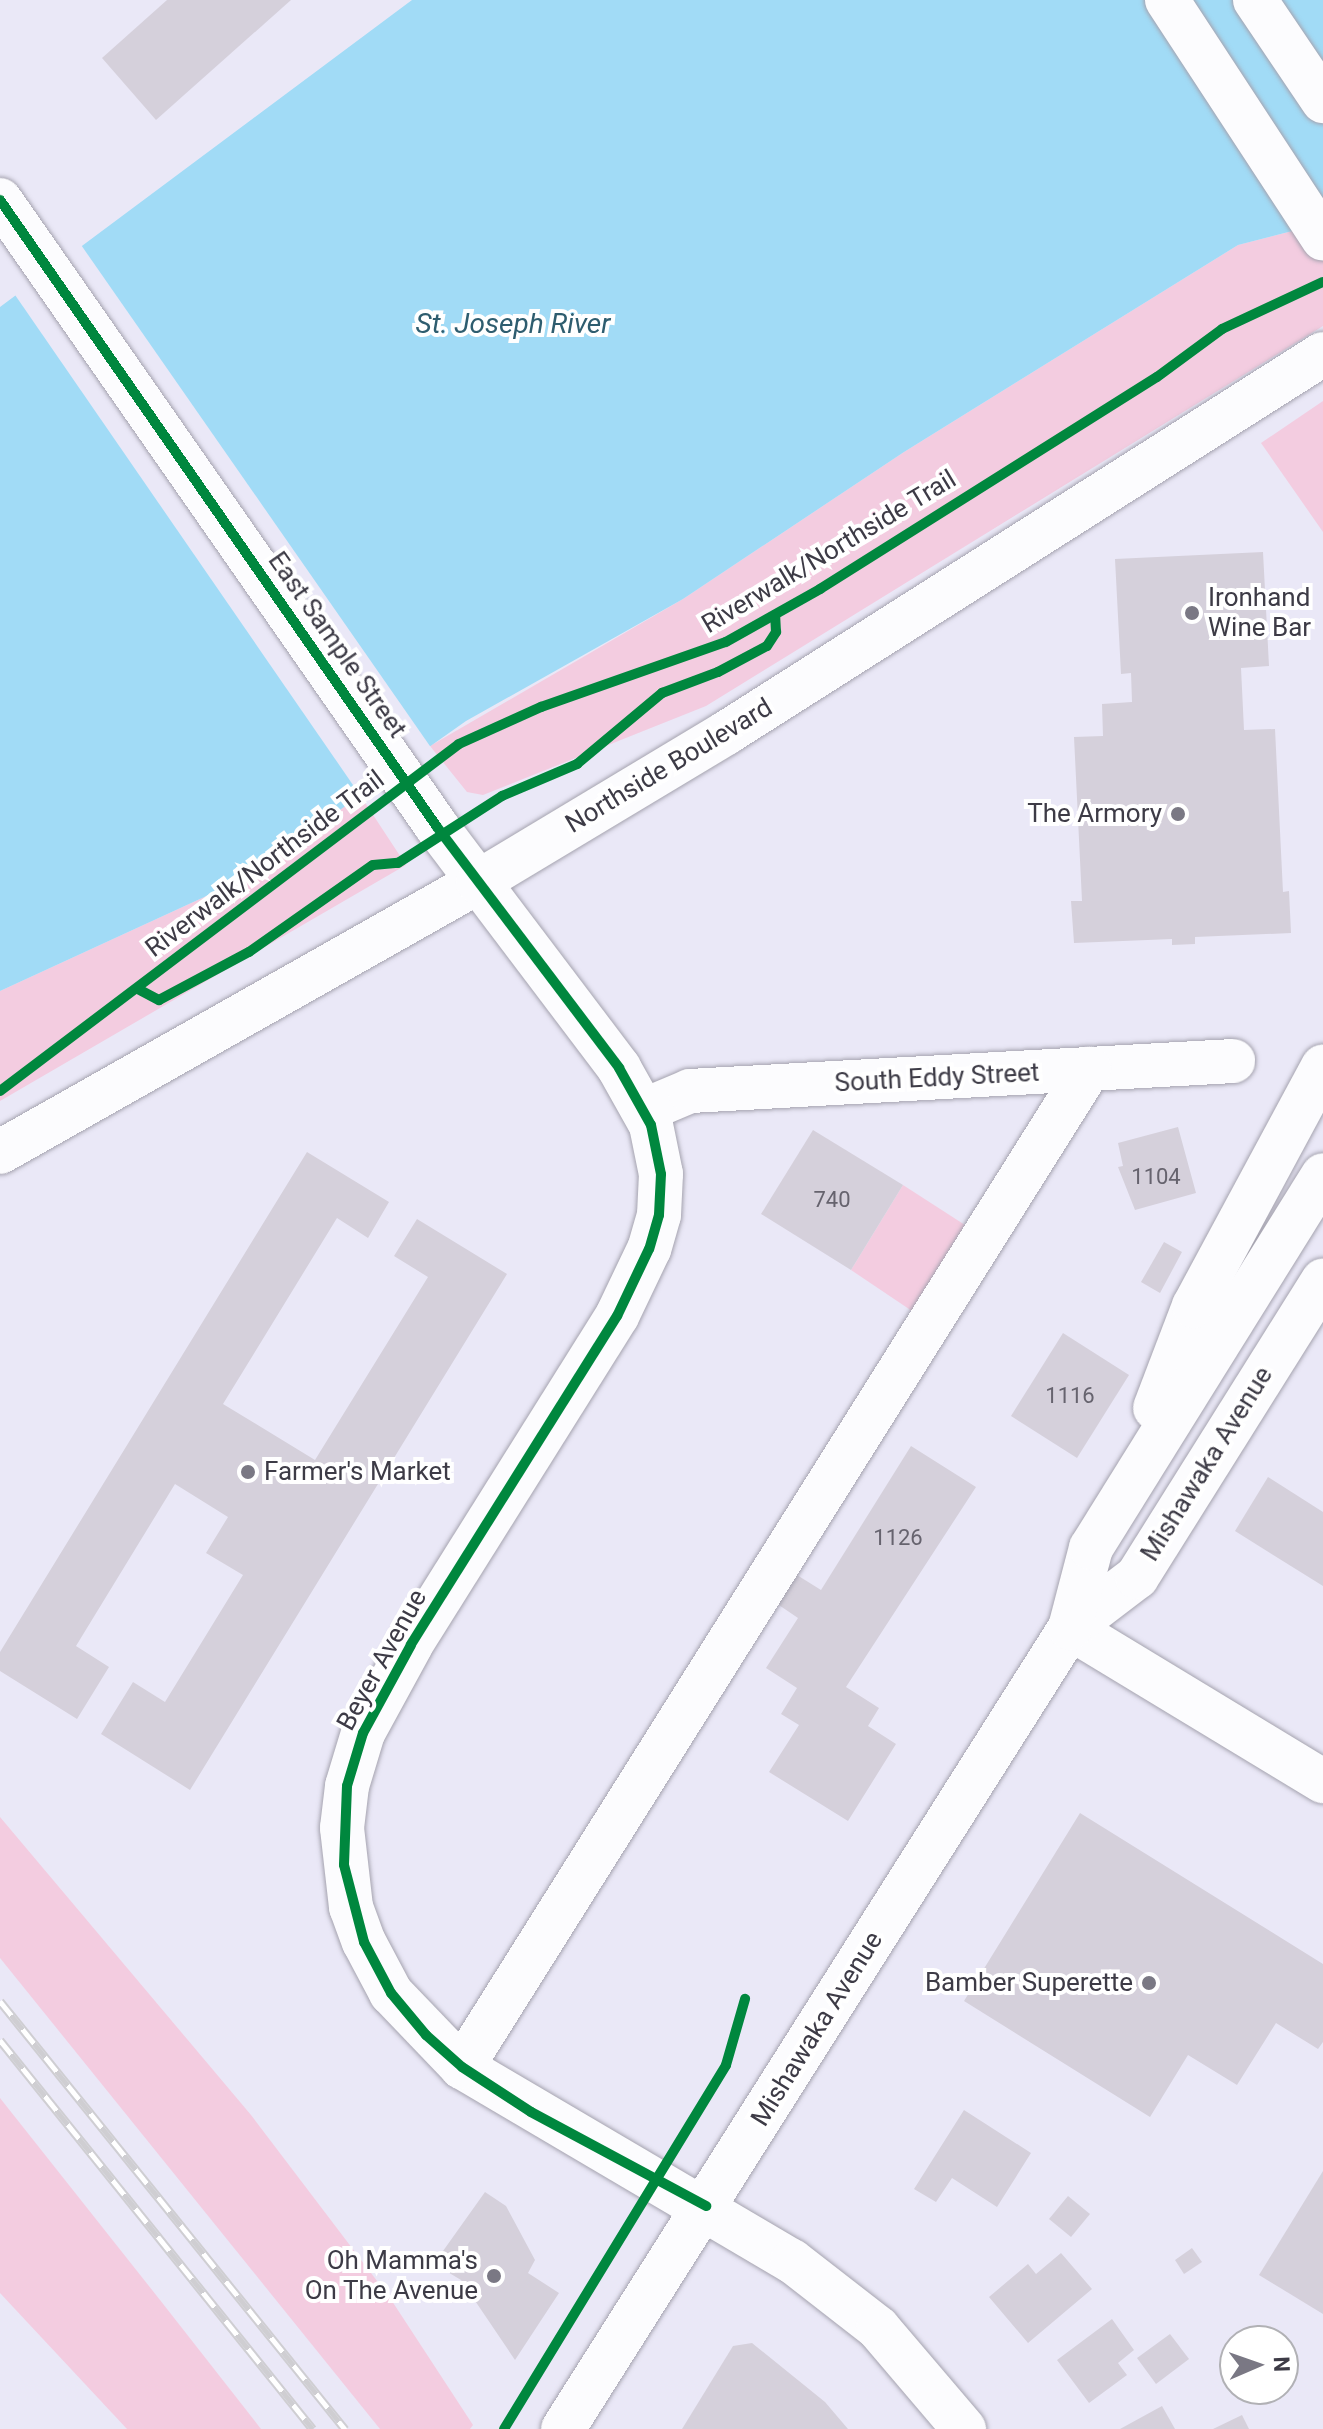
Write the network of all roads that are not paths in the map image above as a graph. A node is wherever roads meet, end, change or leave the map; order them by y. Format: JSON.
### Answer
{"nodes":[{"id":1,"x":1167,"y":0,"type":"edge"},
{"id":2,"x":1255,"y":0,"type":"edge"},
{"id":3,"x":1323,"y":101,"type":"edge"},
{"id":4,"x":0,"y":200,"type":"edge"},
{"id":5,"x":1323,"y":238,"type":"edge"},
{"id":6,"x":1323,"y":354,"type":"edge"},
{"id":7,"x":478,"y":882,"type":"junction"},
{"id":8,"x":1233,"y":1061,"type":"dead end"},
{"id":9,"x":1323,"y":1066,"type":"edge"},
{"id":10,"x":1089,"y":1069,"type":"junction"},
{"id":11,"x":645,"y":1110,"type":"junction"},
{"id":12,"x":0,"y":1152,"type":"edge"},
{"id":13,"x":1323,"y":1175,"type":"edge"},
{"id":14,"x":1323,"y":1280,"type":"edge"},
{"id":15,"x":1119,"y":1503,"type":"junction"},
{"id":16,"x":1070,"y":1628,"type":"junction"},
{"id":17,"x":1323,"y":1781,"type":"edge"},
{"id":18,"x":462,"y":2067,"type":"junction"},
{"id":19,"x":706,"y":2206,"type":"junction"},
{"id":20,"x":563,"y":2429,"type":"edge"},
{"id":21,"x":964,"y":2429,"type":"edge"}],
"edges":[{"from":1,"to":5,"type":"street"},
{"from":2,"to":3,"type":"street"},
{"from":4,"to":7,"type":"street","name":"East Sample Street"},
{"from":6,"to":7,"type":"street","name":"Northside Boulevard"},
{"from":7,"to":11,"type":"street","name":"East Sample Street"},
{"from":7,"to":12,"type":"street","name":"Northside Boulevard"},
{"from":8,"to":10,"type":"street","name":"South Eddy Street"},
{"from":9,"to":15,"type":"street"},
{"from":10,"to":11,"type":"street","name":"South Eddy Street"},
{"from":10,"to":18,"type":"street"},
{"from":11,"to":18,"type":"street","name":"Beyer Avenue"},
{"from":13,"to":15,"type":"street"},
{"from":14,"to":16,"type":"street","name":"Mishawaka Avenue"},
{"from":15,"to":16,"type":"street","name":"Mishawaka Avenue"},
{"from":16,"to":17,"type":"street"},
{"from":16,"to":19,"type":"street","name":"Mishawaka Avenue"},
{"from":18,"to":19,"type":"street","name":"Beyer Avenue"},
{"from":19,"to":20,"type":"street","name":"Mishawaka Avenue"},
{"from":19,"to":21,"type":"street","name":"Beyer Avenue"}]}
